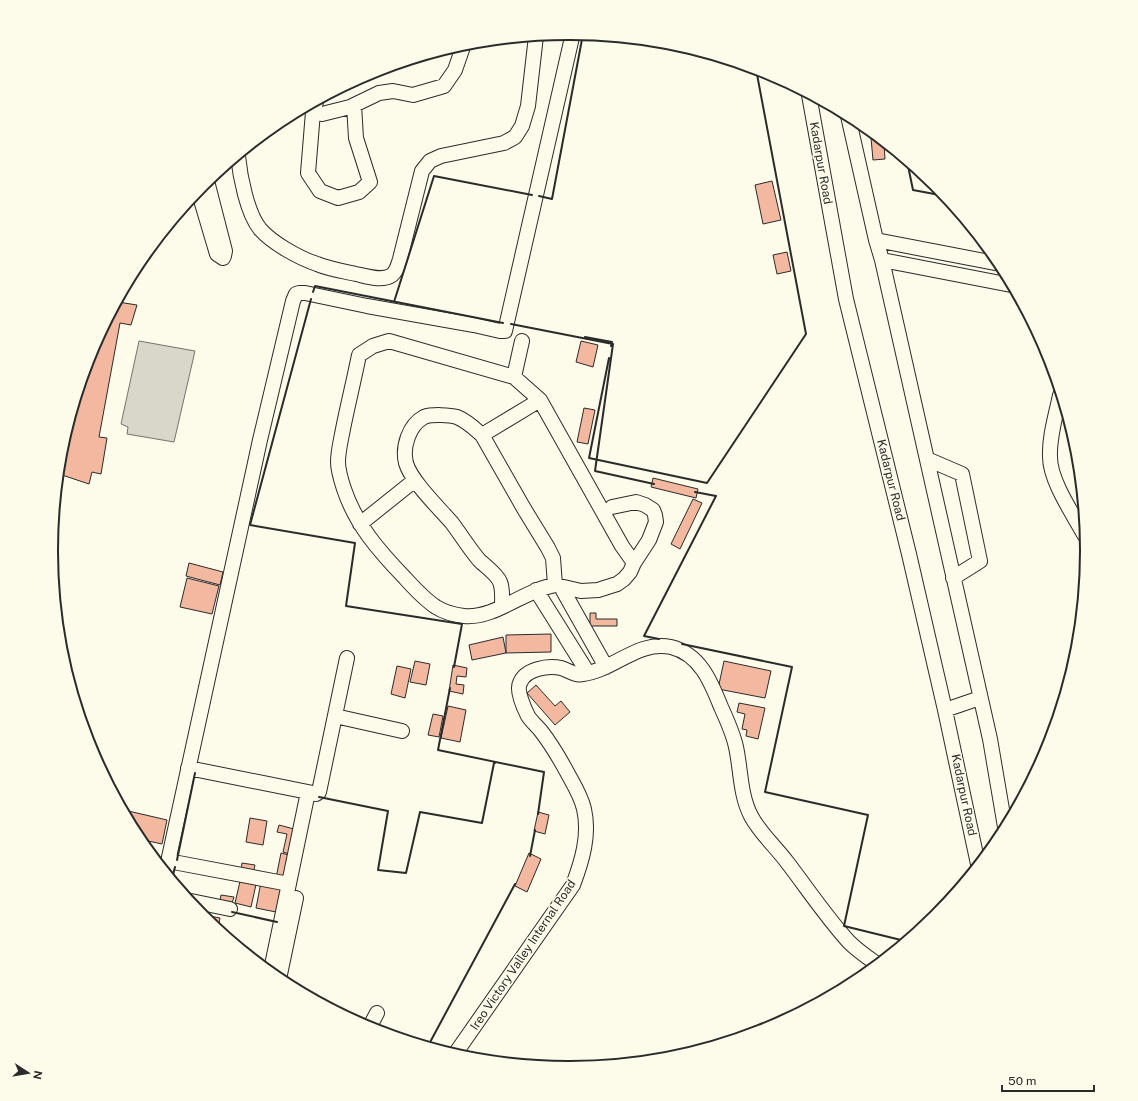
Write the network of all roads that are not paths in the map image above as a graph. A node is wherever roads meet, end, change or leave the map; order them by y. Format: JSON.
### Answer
{"nodes":[{"id":1,"x":571,"y":40,"type":"edge"},
{"id":2,"x":535,"y":41,"type":"edge"},
{"id":3,"x":461,"y":52,"type":"edge"},
{"id":4,"x":810,"y":101,"type":"edge"},
{"id":5,"x":354,"y":105,"type":"junction"},
{"id":6,"x":315,"y":107,"type":"edge"},
{"id":7,"x":850,"y":124,"type":"edge"},
{"id":8,"x":239,"y":161,"type":"edge"},
{"id":9,"x":209,"y":189,"type":"edge"},
{"id":10,"x":200,"y":198,"type":"edge"},
{"id":11,"x":876,"y":240,"type":"junction"},
{"id":12,"x":938,"y":252,"type":"junction"},
{"id":13,"x":882,"y":260,"type":"junction"},
{"id":14,"x":989,"y":262,"type":"edge"},
{"id":15,"x":935,"y":270,"type":"junction"},
{"id":16,"x":1001,"y":279,"type":"edge"},
{"id":17,"x":522,"y":341,"type":"dead end"},
{"id":18,"x":514,"y":377,"type":"junction"},
{"id":19,"x":540,"y":400,"type":"junction"},
{"id":20,"x":1058,"y":405,"type":"edge"},
{"id":21,"x":482,"y":435,"type":"junction"},
{"id":22,"x":926,"y":459,"type":"junction"},
{"id":23,"x":415,"y":480,"type":"junction"},
{"id":24,"x":612,"y":507,"type":"dead end"},
{"id":25,"x":1078,"y":523,"type":"edge"},
{"id":26,"x":360,"y":524,"type":"junction"},
{"id":27,"x":634,"y":563,"type":"junction"},
{"id":28,"x":953,"y":578,"type":"junction"},
{"id":29,"x":558,"y":586,"type":"junction"},
{"id":30,"x":536,"y":590,"type":"junction"},
{"id":31,"x":502,"y":606,"type":"junction"},
{"id":32,"x":347,"y":658,"type":"dead end"},
{"id":33,"x":606,"y":667,"type":"junction"},
{"id":34,"x":588,"y":673,"type":"junction"},
{"id":35,"x":980,"y":698,"type":"junction"},
{"id":36,"x":945,"y":710,"type":"junction"},
{"id":37,"x":335,"y":716,"type":"junction"},
{"id":38,"x":402,"y":731,"type":"dead end"},
{"id":39,"x":188,"y":768,"type":"junction"},
{"id":40,"x":308,"y":792,"type":"junction"},
{"id":41,"x":1003,"y":818,"type":"edge"},
{"id":42,"x":977,"y":857,"type":"edge"},
{"id":43,"x":167,"y":865,"type":"edge"},
{"id":44,"x":168,"y":866,"type":"edge"},
{"id":45,"x":289,"y":884,"type":"junction"},
{"id":46,"x":296,"y":898,"type":"dead end"},
{"id":47,"x":201,"y":903,"type":"edge"},
{"id":48,"x":230,"y":910,"type":"dead end"},
{"id":49,"x":873,"y":961,"type":"edge"},
{"id":50,"x":276,"y":969,"type":"edge"},
{"id":51,"x":276,"y":969,"type":"edge"},
{"id":52,"x":377,"y":1013,"type":"dead end"},
{"id":53,"x":373,"y":1021,"type":"edge"},
{"id":54,"x":459,"y":1049,"type":"edge"}],
"edges":[{"from":1,"to":39,"type":"street"},
{"from":2,"to":8,"type":"street"},
{"from":3,"to":5,"type":"street"},
{"from":4,"to":36,"type":"street","name":"Kadarpur Road"},
{"from":5,"to":6,"type":"street"},
{"from":5,"to":6,"type":"street"},
{"from":7,"to":11,"type":"street"},
{"from":9,"to":10,"type":"street"},
{"from":11,"to":12,"type":"street"},
{"from":11,"to":13,"type":"street"},
{"from":12,"to":14,"type":"street"},
{"from":12,"to":15,"type":"street"},
{"from":13,"to":15,"type":"street"},
{"from":13,"to":22,"type":"street"},
{"from":15,"to":16,"type":"street"},
{"from":17,"to":18,"type":"street"},
{"from":18,"to":19,"type":"street"},
{"from":18,"to":26,"type":"street"},
{"from":19,"to":21,"type":"street"},
{"from":19,"to":27,"type":"street"},
{"from":20,"to":25,"type":"street"},
{"from":21,"to":23,"type":"street"},
{"from":21,"to":29,"type":"street"},
{"from":22,"to":28,"type":"street"},
{"from":22,"to":28,"type":"street"},
{"from":23,"to":26,"type":"street"},
{"from":23,"to":31,"type":"street"},
{"from":24,"to":27,"type":"street"},
{"from":26,"to":31,"type":"street"},
{"from":27,"to":29,"type":"street"},
{"from":28,"to":35,"type":"street"},
{"from":29,"to":30,"type":"street"},
{"from":29,"to":33,"type":"street"},
{"from":30,"to":31,"type":"street"},
{"from":30,"to":34,"type":"street"},
{"from":32,"to":37,"type":"street"},
{"from":33,"to":34,"type":"street","name":"Ireo Victory Valley Internal Road"},
{"from":33,"to":49,"type":"street","name":"Ireo Victory Valley Internal Road"},
{"from":34,"to":54,"type":"street","name":"Ireo Victory Valley Internal Road"},
{"from":35,"to":36,"type":"street"},
{"from":35,"to":41,"type":"street"},
{"from":36,"to":42,"type":"street","name":"Kadarpur Road"},
{"from":37,"to":38,"type":"street"},
{"from":37,"to":40,"type":"street"},
{"from":39,"to":40,"type":"street"},
{"from":39,"to":43,"type":"street"},
{"from":40,"to":45,"type":"street"},
{"from":44,"to":45,"type":"street"},
{"from":45,"to":50,"type":"street"},
{"from":46,"to":51,"type":"street"},
{"from":47,"to":48,"type":"street"},
{"from":52,"to":53,"type":"street"}]}
